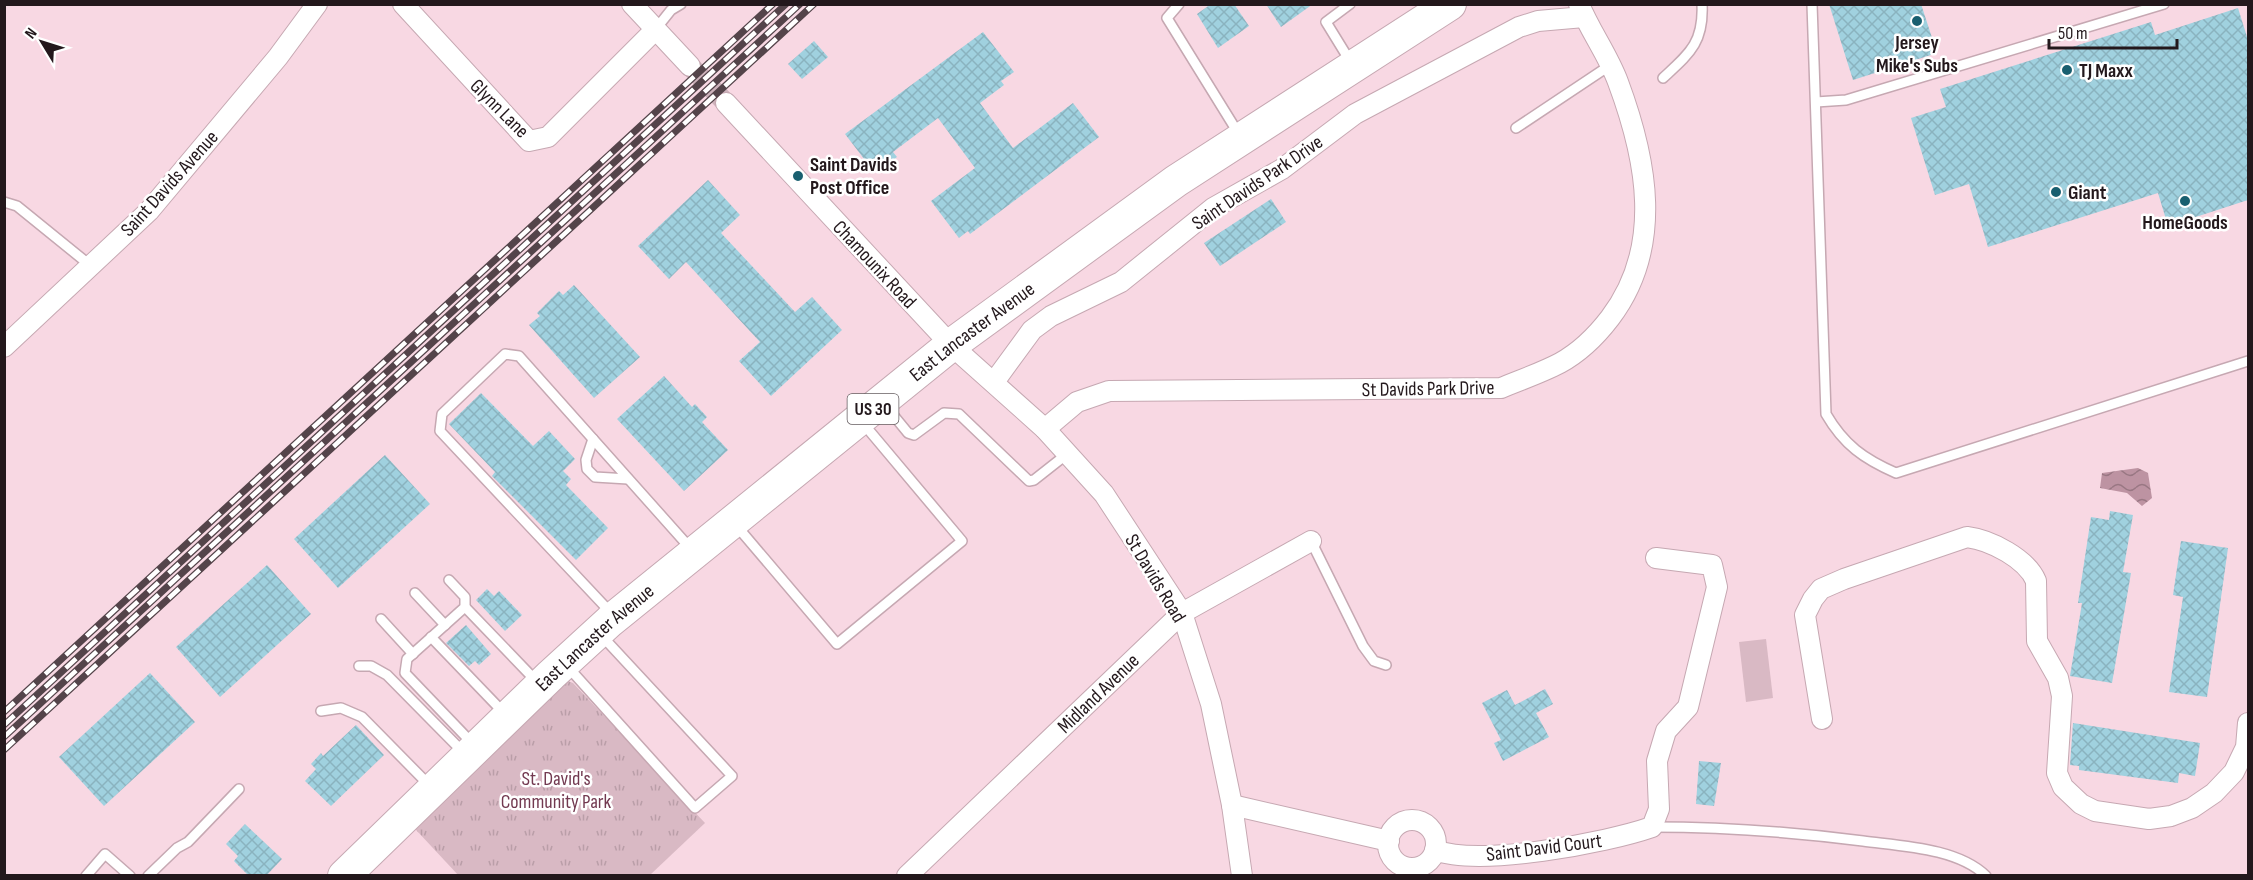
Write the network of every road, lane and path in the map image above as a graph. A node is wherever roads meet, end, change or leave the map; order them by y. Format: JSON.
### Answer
{"nodes":[{"id":1,"x":317,"y":4,"type":"edge"},
{"id":2,"x":403,"y":4,"type":"edge"},
{"id":3,"x":632,"y":4,"type":"edge"},
{"id":4,"x":681,"y":4,"type":"edge"},
{"id":5,"x":1179,"y":4,"type":"edge"},
{"id":6,"x":1350,"y":4,"type":"edge"},
{"id":7,"x":1450,"y":4,"type":"edge"},
{"id":8,"x":1702,"y":4,"type":"edge"},
{"id":9,"x":1812,"y":4,"type":"edge"},
{"id":10,"x":2164,"y":4,"type":"edge"},
{"id":11,"x":1581,"y":11,"type":"edge"},
{"id":12,"x":656,"y":30,"type":"junction"},
{"id":13,"x":690,"y":66,"type":"tunnel mouth"},
{"id":14,"x":1353,"y":66,"type":"junction"},
{"id":15,"x":1609,"y":66,"type":"junction"},
{"id":16,"x":1663,"y":78,"type":"dead end"},
{"id":17,"x":1816,"y":102,"type":"junction"},
{"id":18,"x":726,"y":103,"type":"tunnel mouth"},
{"id":19,"x":1516,"y":128,"type":"dead end"},
{"id":20,"x":1241,"y":138,"type":"junction"},
{"id":21,"x":4,"y":202,"type":"edge"},
{"id":22,"x":91,"y":266,"type":"junction"},
{"id":23,"x":951,"y":345,"type":"junction"},
{"id":24,"x":4,"y":346,"type":"edge"},
{"id":25,"x":2248,"y":361,"type":"edge"},
{"id":26,"x":994,"y":382,"type":"junction"},
{"id":27,"x":871,"y":410,"type":"junction"},
{"id":28,"x":1045,"y":429,"type":"junction"},
{"id":29,"x":593,"y":439,"type":"junction"},
{"id":30,"x":1067,"y":454,"type":"junction"},
{"id":31,"x":628,"y":478,"type":"junction"},
{"id":32,"x":733,"y":523,"type":"junction"},
{"id":33,"x":1311,"y":541,"type":"joint"},
{"id":34,"x":694,"y":553,"type":"junction"},
{"id":35,"x":1656,"y":558,"type":"dead end"},
{"id":36,"x":449,"y":580,"type":"dead end"},
{"id":37,"x":415,"y":592,"type":"dead end"},
{"id":38,"x":465,"y":607,"type":"junction"},
{"id":39,"x":1182,"y":613,"type":"junction"},
{"id":40,"x":381,"y":619,"type":"dead end"},
{"id":41,"x":607,"y":624,"type":"junction"},
{"id":42,"x":445,"y":625,"type":"junction"},
{"id":43,"x":431,"y":637,"type":"junction"},
{"id":44,"x":413,"y":654,"type":"junction"},
{"id":45,"x":564,"y":663,"type":"junction"},
{"id":46,"x":1386,"y":664,"type":"dead end"},
{"id":47,"x":359,"y":666,"type":"dead end"},
{"id":48,"x":540,"y":685,"type":"junction"},
{"id":49,"x":321,"y":711,"type":"dead end"},
{"id":50,"x":507,"y":717,"type":"junction"},
{"id":51,"x":1822,"y":719,"type":"dead end"},
{"id":52,"x":2248,"y":723,"type":"edge"},
{"id":53,"x":471,"y":751,"type":"junction"},
{"id":54,"x":239,"y":789,"type":"dead end"},
{"id":55,"x":433,"y":789,"type":"junction"},
{"id":56,"x":1232,"y":805,"type":"junction"},
{"id":57,"x":1652,"y":827,"type":"junction"},
{"id":58,"x":1389,"y":841,"type":"junction"},
{"id":59,"x":1435,"y":850,"type":"junction"},
{"id":60,"x":86,"y":876,"type":"edge"},
{"id":61,"x":130,"y":876,"type":"edge"},
{"id":62,"x":148,"y":876,"type":"edge"},
{"id":63,"x":344,"y":876,"type":"edge"},
{"id":64,"x":906,"y":876,"type":"edge"},
{"id":65,"x":1242,"y":876,"type":"edge"},
{"id":66,"x":1986,"y":876,"type":"edge"}],
"edges":[{"from":1,"to":22,"type":"street","name":"Saint Davids Avenue"},
{"from":2,"to":12,"type":"street","name":"Glynn Lane"},
{"from":3,"to":12,"type":"street"},
{"from":4,"to":12,"type":"lane"},
{"from":5,"to":20,"type":"lane"},
{"from":6,"to":14,"type":"lane"},
{"from":7,"to":14,"type":"highway","name":"East Lancaster Avenue","number":"US 30"},
{"from":8,"to":16,"type":"lane"},
{"from":9,"to":17,"type":"lane"},
{"from":10,"to":17,"type":"lane"},
{"from":11,"to":15,"type":"street","name":"St Davids Park Drive"},
{"from":11,"to":26,"type":"street","name":"Saint Davids Park Drive"},
{"from":12,"to":13,"type":"street"},
{"from":14,"to":20,"type":"highway","name":"East Lancaster Avenue","number":"US 30"},
{"from":15,"to":19,"type":"lane"},
{"from":15,"to":28,"type":"street","name":"St Davids Park Drive"},
{"from":17,"to":25,"type":"lane"},
{"from":18,"to":23,"type":"street","name":"Chamounix Road"},
{"from":20,"to":23,"type":"highway","name":"East Lancaster Avenue","number":"US 30"},
{"from":21,"to":22,"type":"lane"},
{"from":22,"to":24,"type":"street","name":"Saint Davids Avenue"},
{"from":23,"to":26,"type":"street","name":"St Davids Road"},
{"from":23,"to":27,"type":"highway","name":"East Lancaster Avenue","number":"US 30"},
{"from":26,"to":28,"type":"street","name":"St Davids Road"},
{"from":27,"to":30,"type":"lane"},
{"from":27,"to":32,"type":"highway","name":"East Lancaster Avenue","number":"US 30"},
{"from":27,"to":32,"type":"lane"},
{"from":28,"to":30,"type":"street","name":"St Davids Road"},
{"from":29,"to":31,"type":"lane"},
{"from":29,"to":31,"type":"lane"},
{"from":29,"to":41,"type":"lane"},
{"from":30,"to":39,"type":"street","name":"St Davids Road"},
{"from":31,"to":34,"type":"lane"},
{"from":32,"to":34,"type":"highway","name":"East Lancaster Avenue","number":"US 30"},
{"from":33,"to":39,"type":"street","name":"Midland Avenue"},
{"from":33,"to":46,"type":"lane"},
{"from":34,"to":41,"type":"highway","name":"East Lancaster Avenue","number":"US 30"},
{"from":35,"to":57,"type":"street"},
{"from":36,"to":38,"type":"lane"},
{"from":37,"to":42,"type":"lane"},
{"from":38,"to":42,"type":"lane"},
{"from":38,"to":48,"type":"lane"},
{"from":39,"to":56,"type":"street","name":"St Davids Road"},
{"from":39,"to":64,"type":"street","name":"Midland Avenue"},
{"from":40,"to":44,"type":"lane"},
{"from":41,"to":45,"type":"highway","name":"East Lancaster Avenue","number":"US 30"},
{"from":41,"to":45,"type":"lane"},
{"from":42,"to":43,"type":"lane"},
{"from":43,"to":44,"type":"lane"},
{"from":43,"to":50,"type":"lane"},
{"from":44,"to":53,"type":"lane"},
{"from":45,"to":48,"type":"highway","name":"East Lancaster Avenue","number":"US 30"},
{"from":47,"to":53,"type":"lane"},
{"from":48,"to":50,"type":"highway","name":"East Lancaster Avenue","number":"US 30"},
{"from":49,"to":55,"type":"lane"},
{"from":50,"to":53,"type":"highway","name":"East Lancaster Avenue","number":"US 30"},
{"from":51,"to":52,"type":"street"},
{"from":53,"to":55,"type":"highway","name":"East Lancaster Avenue","number":"US 30"},
{"from":54,"to":62,"type":"lane"},
{"from":55,"to":63,"type":"highway","name":"East Lancaster Avenue","number":"US 30"},
{"from":56,"to":58,"type":"street"},
{"from":56,"to":65,"type":"street","name":"St Davids Road"},
{"from":57,"to":59,"type":"street","name":"Saint David Court"},
{"from":57,"to":66,"type":"lane"},
{"from":58,"to":59,"type":"street"},
{"from":58,"to":59,"type":"street"},
{"from":60,"to":61,"type":"lane"}]}
